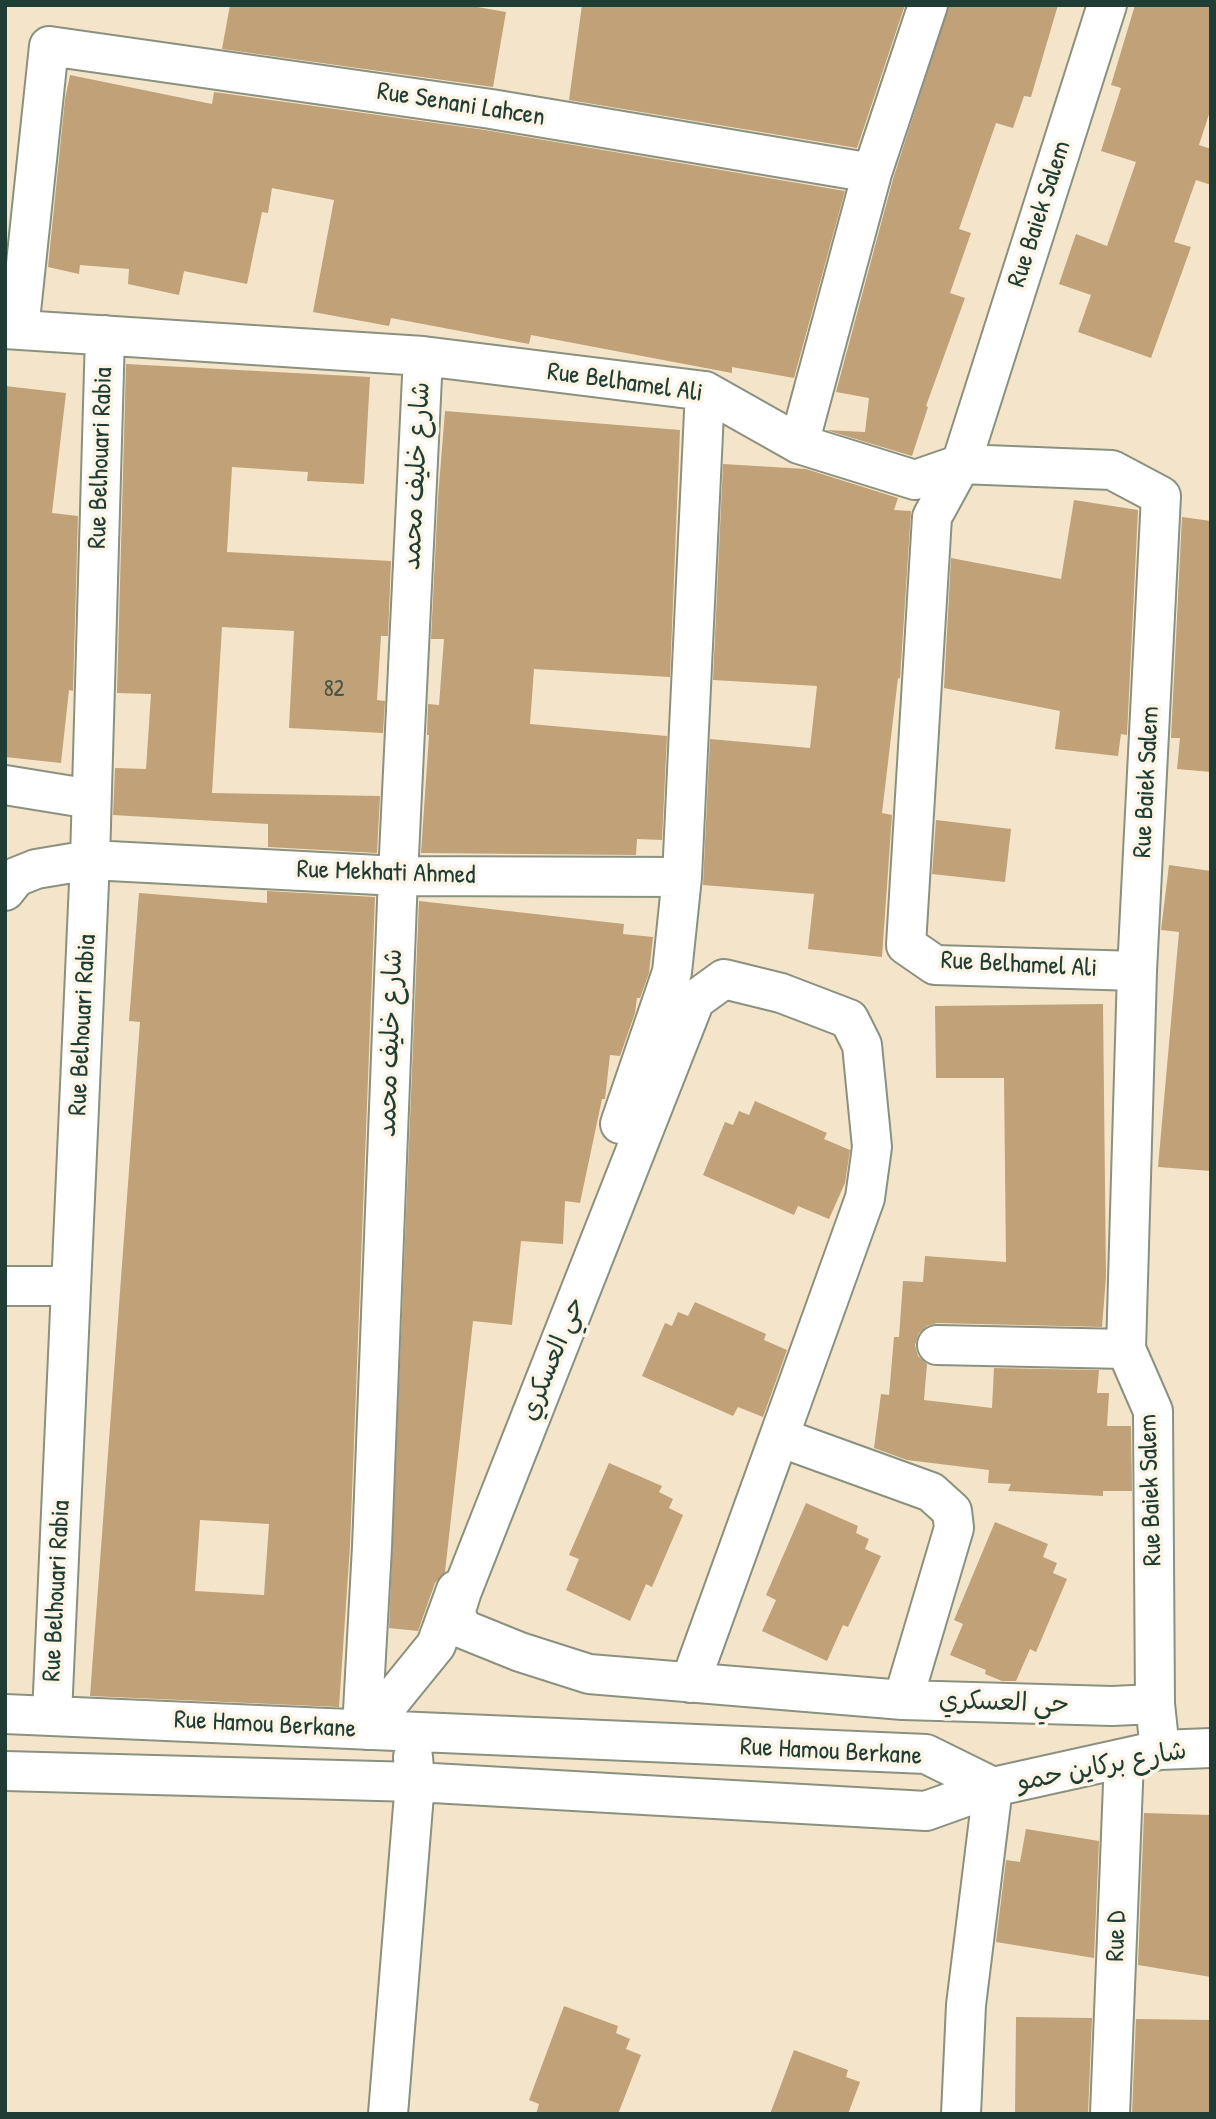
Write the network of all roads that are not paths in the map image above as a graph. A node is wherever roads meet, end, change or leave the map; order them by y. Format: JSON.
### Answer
{"nodes":[{"id":1,"x":928,"y":5,"type":"edge"},
{"id":2,"x":1107,"y":5,"type":"edge"},
{"id":3,"x":872,"y":173,"type":"junction"},
{"id":4,"x":12,"y":329,"type":"edge"},
{"id":5,"x":105,"y":335,"type":"junction"},
{"id":6,"x":423,"y":356,"type":"junction"},
{"id":7,"x":705,"y":391,"type":"junction"},
{"id":8,"x":799,"y":444,"type":"junction"},
{"id":9,"x":961,"y":464,"type":"junction"},
{"id":10,"x":5,"y":785,"type":"edge"},
{"id":11,"x":91,"y":799,"type":"junction"},
{"id":12,"x":90,"y":860,"type":"junction"},
{"id":13,"x":398,"y":876,"type":"junction"},
{"id":14,"x":682,"y":877,"type":"junction"},
{"id":15,"x":5,"y":891,"type":"edge"},
{"id":16,"x":1137,"y":971,"type":"junction"},
{"id":17,"x":5,"y":1286,"type":"edge"},
{"id":18,"x":71,"y":1286,"type":"junction"},
{"id":19,"x":937,"y":1345,"type":"dead end"},
{"id":20,"x":1126,"y":1349,"type":"junction"},
{"id":21,"x":779,"y":1437,"type":"junction"},
{"id":22,"x":690,"y":1682,"type":"junction"},
{"id":23,"x":903,"y":1700,"type":"junction"},
{"id":24,"x":1155,"y":1704,"type":"junction"},
{"id":25,"x":5,"y":1714,"type":"edge"},
{"id":26,"x":52,"y":1715,"type":"junction"},
{"id":27,"x":365,"y":1730,"type":"junction"},
{"id":28,"x":412,"y":1732,"type":"junction"},
{"id":29,"x":1211,"y":1748,"type":"edge"},
{"id":30,"x":1160,"y":1750,"type":"junction"},
{"id":31,"x":1124,"y":1759,"type":"junction"},
{"id":32,"x":5,"y":1772,"type":"edge"},
{"id":33,"x":415,"y":1782,"type":"junction"},
{"id":34,"x":993,"y":1787,"type":"junction"},
{"id":35,"x":388,"y":2114,"type":"edge"},
{"id":36,"x":961,"y":2114,"type":"edge"},
{"id":37,"x":1110,"y":2114,"type":"edge"}],
"edges":[{"from":1,"to":3,"type":"street"},
{"from":2,"to":9,"type":"street","name":"Rue Baiek Salem"},
{"from":3,"to":4,"type":"street","name":"Rue Senani Lahcen"},
{"from":3,"to":8,"type":"street"},
{"from":4,"to":5,"type":"street","name":"Rue Belhamel Ali"},
{"from":5,"to":6,"type":"street","name":"Rue Belhamel Ali"},
{"from":5,"to":11,"type":"street","name":"Rue Belhouari Rabia"},
{"from":6,"to":7,"type":"street","name":"Rue Belhamel Ali"},
{"from":6,"to":13,"type":"street","name":"شارع خليف محمد"},
{"from":7,"to":8,"type":"street","name":"Rue Belhamel Ali"},
{"from":7,"to":14,"type":"street"},
{"from":8,"to":9,"type":"street","name":"Rue Belhamel Ali"},
{"from":9,"to":16,"type":"street","name":"Rue Baiek Salem"},
{"from":9,"to":16,"type":"street","name":"Rue Belhamel Ali"},
{"from":10,"to":11,"type":"street"},
{"from":11,"to":12,"type":"street","name":"Rue Belhouari Rabia"},
{"from":12,"to":13,"type":"street","name":"Rue Mekhati Ahmed"},
{"from":12,"to":15,"type":"street","name":"Rue Mekhati Ahmed"},
{"from":12,"to":18,"type":"street","name":"Rue Belhouari Rabia"},
{"from":13,"to":14,"type":"street","name":"Rue Mekhati Ahmed"},
{"from":13,"to":27,"type":"street","name":"شارع خليف محمد"},
{"from":14,"to":27,"type":"street"},
{"from":16,"to":20,"type":"street","name":"Rue Baiek Salem"},
{"from":17,"to":18,"type":"street"},
{"from":18,"to":26,"type":"street","name":"Rue Belhouari Rabia"},
{"from":19,"to":20,"type":"street"},
{"from":20,"to":24,"type":"street","name":"Rue Baiek Salem"},
{"from":21,"to":22,"type":"street"},
{"from":21,"to":22,"type":"street","name":"حي العسكري"},
{"from":21,"to":23,"type":"street"},
{"from":22,"to":23,"type":"street","name":"حي العسكري"},
{"from":23,"to":24,"type":"street","name":"حي العسكري"},
{"from":24,"to":30,"type":"street","name":"Rue Baiek Salem"},
{"from":25,"to":26,"type":"street","name":"Rue Hamou Berkane"},
{"from":26,"to":27,"type":"street","name":"Rue Hamou Berkane"},
{"from":27,"to":28,"type":"street","name":"Rue Hamou Berkane"},
{"from":28,"to":33,"type":"street"},
{"from":28,"to":34,"type":"street","name":"Rue Hamou Berkane"},
{"from":29,"to":30,"type":"street","name":"شارع بركاين حمو"},
{"from":30,"to":31,"type":"street","name":"شارع بركاين حمو"},
{"from":31,"to":34,"type":"street","name":"شارع بركاين حمو"},
{"from":31,"to":37,"type":"street","name":"Rue D"},
{"from":32,"to":33,"type":"street","name":"Rue Hamou Berkane"},
{"from":33,"to":34,"type":"street","name":"Rue Hamou Berkane"},
{"from":33,"to":35,"type":"street"},
{"from":34,"to":36,"type":"street"}]}
